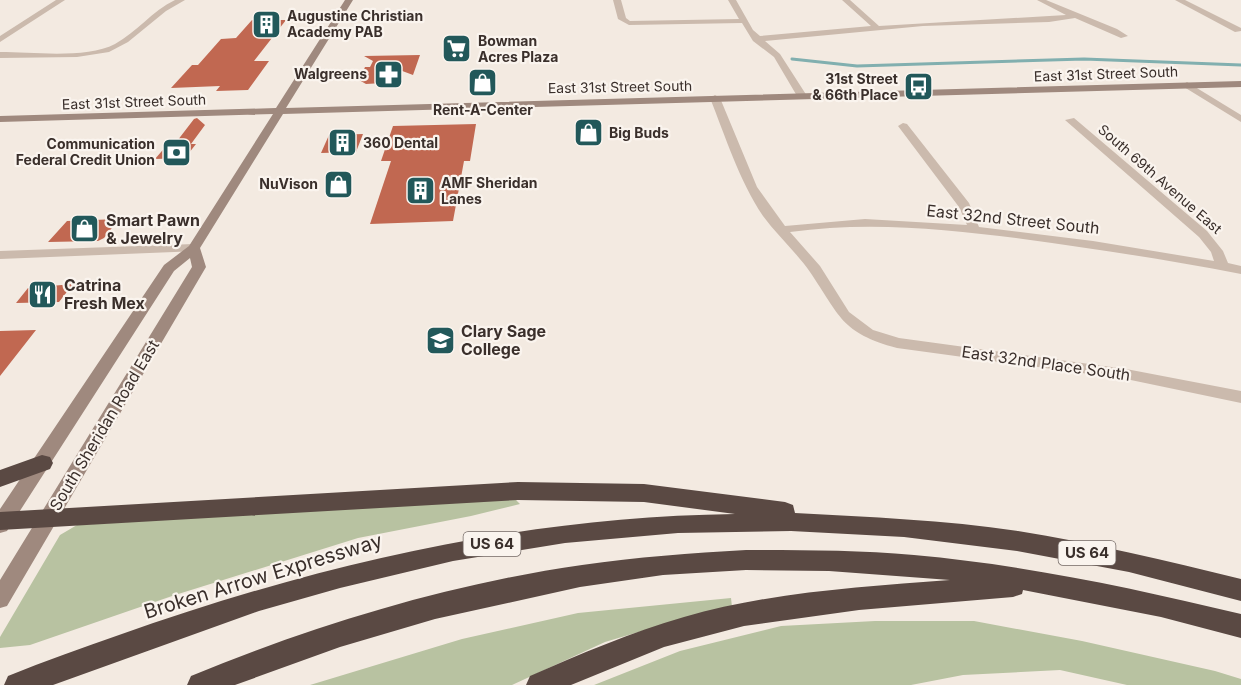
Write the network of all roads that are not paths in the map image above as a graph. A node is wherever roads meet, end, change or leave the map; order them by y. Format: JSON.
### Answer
{"nodes":[{"id":1,"x":61,"y":0,"type":"edge"},
{"id":2,"x":181,"y":0,"type":"edge"},
{"id":3,"x":349,"y":0,"type":"edge"},
{"id":4,"x":617,"y":0,"type":"edge"},
{"id":5,"x":732,"y":0,"type":"edge"},
{"id":6,"x":846,"y":0,"type":"edge"},
{"id":7,"x":1041,"y":0,"type":"edge"},
{"id":8,"x":1179,"y":0,"type":"edge"},
{"id":9,"x":1075,"y":16,"type":"junction"},
{"id":10,"x":744,"y":21,"type":"junction"},
{"id":11,"x":877,"y":28,"type":"junction"},
{"id":12,"x":1238,"y":30,"type":"dead end"},
{"id":13,"x":1124,"y":36,"type":"dead end"},
{"id":14,"x":756,"y":39,"type":"junction"},
{"id":15,"x":0,"y":40,"type":"edge"},
{"id":16,"x":0,"y":55,"type":"edge"},
{"id":17,"x":1241,"y":84,"type":"edge"},
{"id":18,"x":1187,"y":85,"type":"junction"},
{"id":19,"x":802,"y":96,"type":"junction"},
{"id":20,"x":715,"y":98,"type":"junction"},
{"id":21,"x":280,"y":111,"type":"junction"},
{"id":22,"x":0,"y":119,"type":"edge"},
{"id":23,"x":1241,"y":119,"type":"edge"},
{"id":24,"x":1070,"y":120,"type":"dead end"},
{"id":25,"x":903,"y":126,"type":"dead end"},
{"id":26,"x":781,"y":230,"type":"junction"},
{"id":27,"x":974,"y":230,"type":"junction"},
{"id":28,"x":194,"y":248,"type":"junction"},
{"id":29,"x":0,"y":255,"type":"edge"},
{"id":30,"x":1222,"y":266,"type":"junction"},
{"id":31,"x":1241,"y":270,"type":"edge"},
{"id":32,"x":1241,"y":397,"type":"edge"},
{"id":33,"x":42,"y":464,"type":"junction"},
{"id":34,"x":0,"y":479,"type":"edge"},
{"id":35,"x":48,"y":519,"type":"junction"},
{"id":36,"x":1,"y":522,"type":"edge"},
{"id":37,"x":931,"y":529,"type":"junction"},
{"id":38,"x":1045,"y":583,"type":"junction"},
{"id":39,"x":1241,"y":590,"type":"edge"},
{"id":40,"x":0,"y":599,"type":"edge"},
{"id":41,"x":1241,"y":626,"type":"edge"},
{"id":42,"x":18,"y":685,"type":"edge"},
{"id":43,"x":201,"y":685,"type":"edge"},
{"id":44,"x":540,"y":685,"type":"edge"}],
"edges":[{"from":1,"to":15,"type":"street"},
{"from":2,"to":16,"type":"street"},
{"from":3,"to":21,"type":"main road","name":"South Sheridan Road East"},
{"from":4,"to":10,"type":"street"},
{"from":5,"to":10,"type":"street"},
{"from":6,"to":11,"type":"street"},
{"from":7,"to":9,"type":"street"},
{"from":8,"to":12,"type":"street"},
{"from":9,"to":11,"type":"street"},
{"from":9,"to":13,"type":"street"},
{"from":10,"to":14,"type":"street"},
{"from":11,"to":14,"type":"street"},
{"from":14,"to":19,"type":"street"},
{"from":17,"to":18,"type":"main road","name":"East 31st Street South"},
{"from":18,"to":19,"type":"main road","name":"East 31st Street South"},
{"from":18,"to":23,"type":"street"},
{"from":19,"to":20,"type":"main road","name":"East 31st Street South"},
{"from":20,"to":21,"type":"main road","name":"East 31st Street South"},
{"from":20,"to":26,"type":"street"},
{"from":21,"to":22,"type":"main road","name":"East 31st Street South"},
{"from":21,"to":28,"type":"main road","name":"South Sheridan Road East"},
{"from":24,"to":30,"type":"street","name":"South 69th Avenue East"},
{"from":25,"to":27,"type":"street"},
{"from":26,"to":27,"type":"street","name":"East 32nd Street South"},
{"from":26,"to":32,"type":"street","name":"East 32nd Place South"},
{"from":27,"to":30,"type":"street","name":"East 32nd Street South"},
{"from":28,"to":29,"type":"street"},
{"from":28,"to":33,"type":"main road","name":"South Sheridan Road East"},
{"from":28,"to":35,"type":"main road","name":"South Sheridan Road East"},
{"from":30,"to":31,"type":"street","name":"East 32nd Street South"},
{"from":33,"to":34,"type":"highway"},
{"from":33,"to":36,"type":"main road","name":"South Sheridan Road East"},
{"from":35,"to":36,"type":"highway"},
{"from":35,"to":37,"type":"highway"},
{"from":35,"to":40,"type":"main road","name":"South Sheridan Road East"},
{"from":37,"to":39,"type":"highway","name":"Broken Arrow Expressway","number":"US 64"},
{"from":37,"to":42,"type":"highway","name":"Broken Arrow Expressway","number":"US 64"},
{"from":38,"to":41,"type":"highway","number":"US 64"},
{"from":38,"to":43,"type":"highway","number":"US 64"},
{"from":38,"to":44,"type":"highway"}]}
